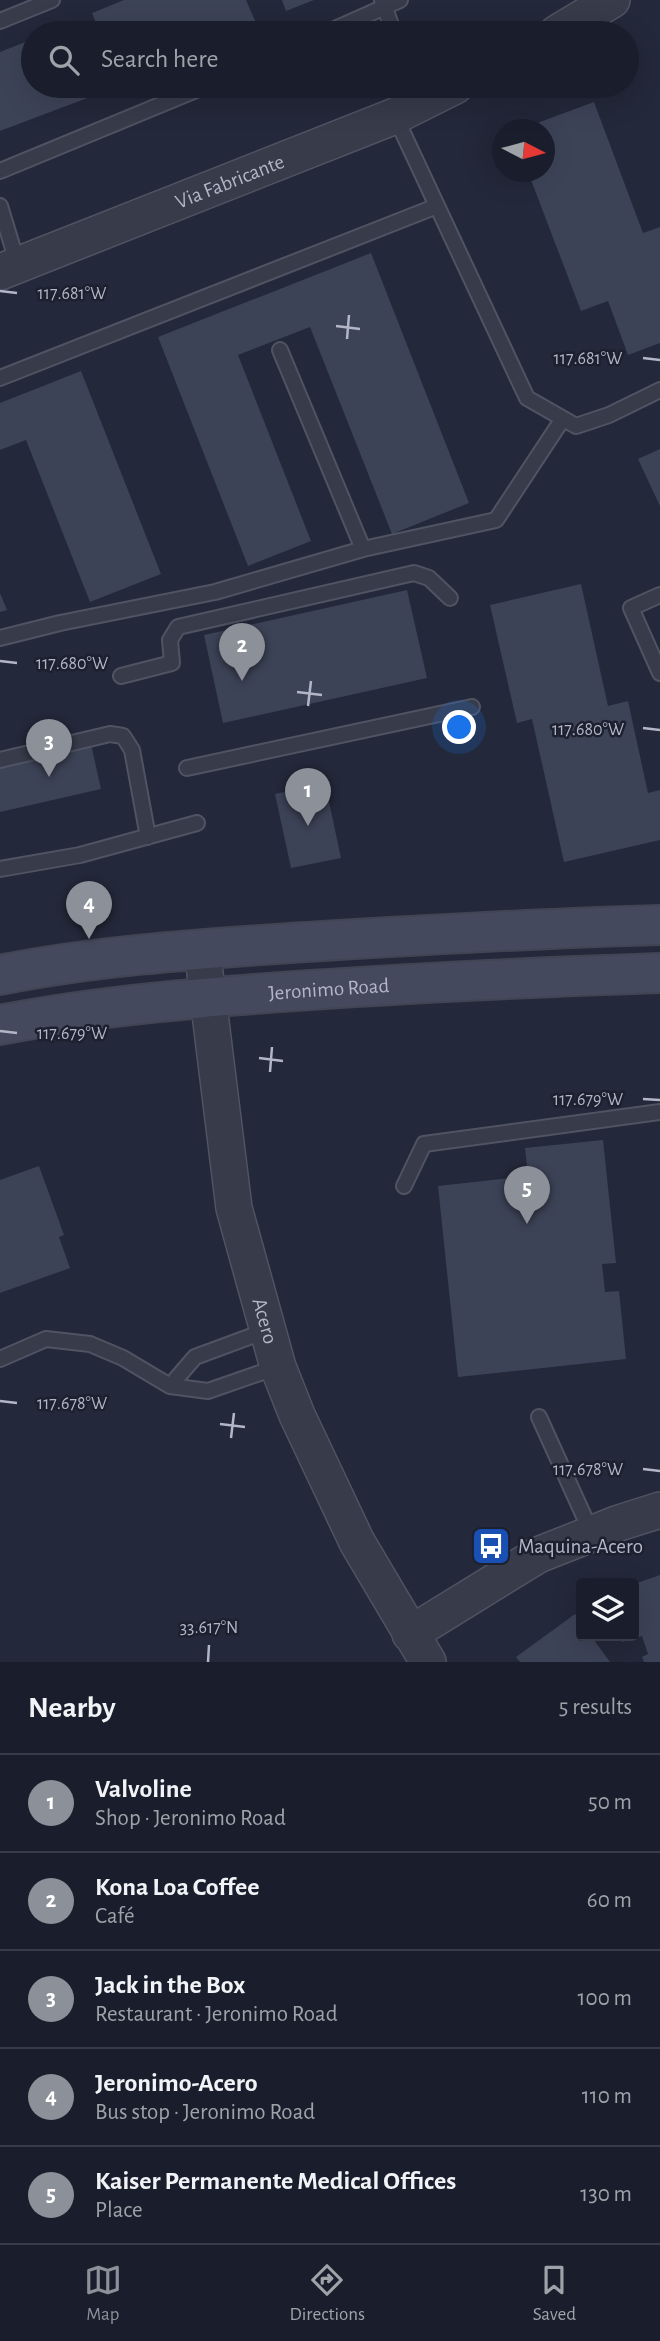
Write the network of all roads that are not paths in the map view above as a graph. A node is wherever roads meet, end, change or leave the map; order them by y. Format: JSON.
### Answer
{"nodes":[{"id":1,"x":52,"y":0,"type":"edge"},
{"id":2,"x":400,"y":0,"type":"edge"},
{"id":3,"x":612,"y":0,"type":"edge"},
{"id":4,"x":383,"y":4,"type":"edge"},
{"id":5,"x":0,"y":21,"type":"edge"},
{"id":6,"x":350,"y":21,"type":"edge"},
{"id":7,"x":389,"y":21,"type":"edge"},
{"id":8,"x":577,"y":21,"type":"edge"},
{"id":9,"x":177,"y":98,"type":"edge"},
{"id":10,"x":410,"y":102,"type":"edge"},
{"id":11,"x":0,"y":171,"type":"edge"},
{"id":12,"x":0,"y":206,"type":"edge"},
{"id":13,"x":437,"y":206,"type":"junction"},
{"id":14,"x":9,"y":269,"type":"edge"},
{"id":15,"x":280,"y":350,"type":"dead end"},
{"id":16,"x":0,"y":378,"type":"edge"},
{"id":17,"x":660,"y":390,"type":"edge"},
{"id":18,"x":562,"y":420,"type":"junction"},
{"id":19,"x":363,"y":549,"type":"junction"},
{"id":20,"x":660,"y":595,"type":"edge"},
{"id":21,"x":450,"y":598,"type":"dead end"},
{"id":22,"x":0,"y":638,"type":"edge"},
{"id":23,"x":660,"y":673,"type":"edge"},
{"id":24,"x":121,"y":676,"type":"dead end"},
{"id":25,"x":472,"y":708,"type":"dead end"},
{"id":26,"x":0,"y":760,"type":"edge"},
{"id":27,"x":187,"y":768,"type":"dead end"},
{"id":28,"x":197,"y":823,"type":"dead end"},
{"id":29,"x":148,"y":837,"type":"junction"},
{"id":30,"x":0,"y":869,"type":"edge"},
{"id":31,"x":660,"y":925,"type":"edge"},
{"id":32,"x":202,"y":949,"type":"junction"},
{"id":33,"x":660,"y":973,"type":"edge"},
{"id":34,"x":0,"y":975,"type":"edge"},
{"id":35,"x":207,"y":997,"type":"junction"},
{"id":36,"x":0,"y":1026,"type":"edge"},
{"id":37,"x":660,"y":1112,"type":"edge"},
{"id":38,"x":404,"y":1186,"type":"dead end"},
{"id":39,"x":268,"y":1331,"type":"junction"},
{"id":40,"x":0,"y":1359,"type":"edge"},
{"id":41,"x":278,"y":1367,"type":"junction"},
{"id":42,"x":170,"y":1386,"type":"junction"},
{"id":43,"x":539,"y":1417,"type":"dead end"},
{"id":44,"x":660,"y":1510,"type":"edge"},
{"id":45,"x":592,"y":1534,"type":"junction"},
{"id":46,"x":419,"y":1648,"type":"edge"}],
"edges":[{"from":1,"to":5,"type":"lane"},
{"from":2,"to":4,"type":"lane"},
{"from":3,"to":8,"type":"street"},
{"from":4,"to":6,"type":"lane"},
{"from":4,"to":7,"type":"lane"},
{"from":9,"to":11,"type":"lane"},
{"from":10,"to":13,"type":"lane"},
{"from":10,"to":14,"type":"street","name":"Via Fabricante"},
{"from":12,"to":14,"type":"lane"},
{"from":13,"to":16,"type":"lane"},
{"from":13,"to":18,"type":"lane"},
{"from":15,"to":19,"type":"lane"},
{"from":17,"to":18,"type":"lane"},
{"from":18,"to":19,"type":"lane"},
{"from":19,"to":22,"type":"lane"},
{"from":20,"to":23,"type":"lane"},
{"from":21,"to":24,"type":"lane"},
{"from":25,"to":27,"type":"lane"},
{"from":26,"to":29,"type":"lane"},
{"from":28,"to":29,"type":"lane"},
{"from":29,"to":30,"type":"lane"},
{"from":31,"to":32,"type":"main road"},
{"from":32,"to":34,"type":"main road"},
{"from":32,"to":35,"type":"street","name":"Acero"},
{"from":33,"to":35,"type":"main road","name":"Jeronimo Road"},
{"from":35,"to":36,"type":"main road","name":"Jeronimo Road"},
{"from":35,"to":39,"type":"street","name":"Acero"},
{"from":37,"to":38,"type":"lane"},
{"from":39,"to":41,"type":"street","name":"Acero"},
{"from":39,"to":42,"type":"lane"},
{"from":40,"to":42,"type":"lane"},
{"from":41,"to":42,"type":"lane"},
{"from":41,"to":46,"type":"street","name":"Acero"},
{"from":43,"to":45,"type":"lane"},
{"from":44,"to":45,"type":"street"},
{"from":45,"to":46,"type":"street"}]}
